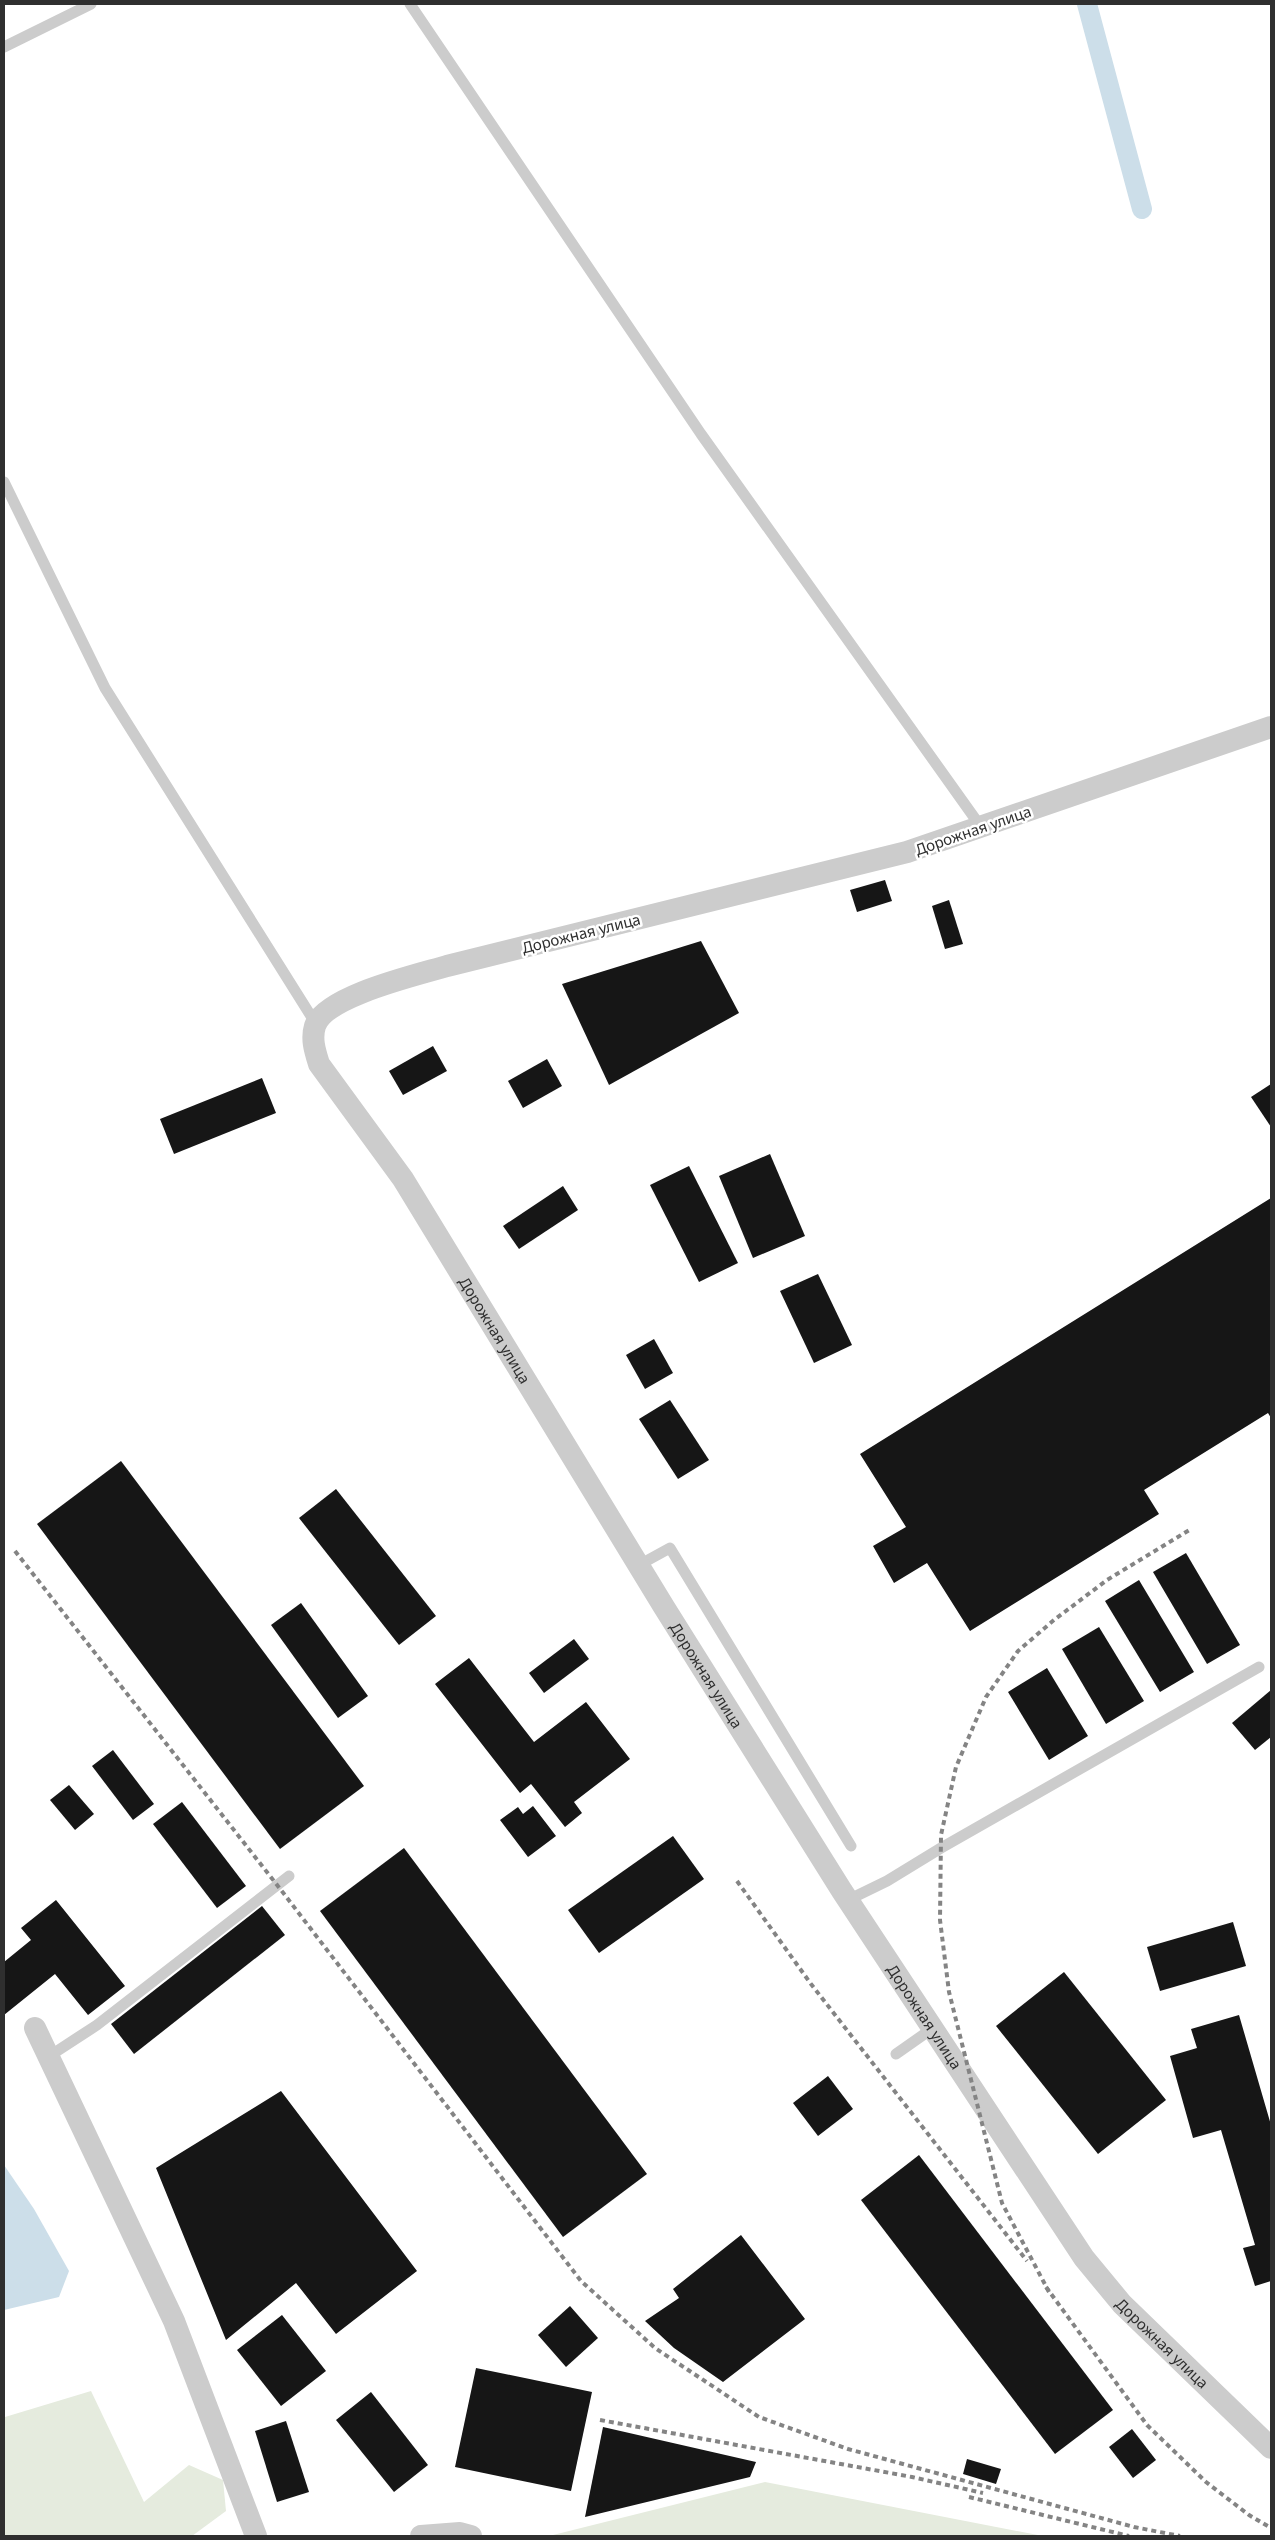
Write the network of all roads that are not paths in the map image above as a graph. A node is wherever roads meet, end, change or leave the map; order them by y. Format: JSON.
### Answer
{"nodes":[{"id":1,"x":91,"y":4,"type":"edge"},
{"id":2,"x":410,"y":4,"type":"edge"},
{"id":3,"x":4,"y":47,"type":"edge"},
{"id":4,"x":4,"y":482,"type":"edge"},
{"id":5,"x":1271,"y":727,"type":"edge"},
{"id":6,"x":981,"y":827,"type":"junction"},
{"id":7,"x":316,"y":1024,"type":"junction"},
{"id":8,"x":639,"y":1565,"type":"junction"},
{"id":9,"x":1259,"y":1668,"type":"dead end"},
{"id":10,"x":851,"y":1846,"type":"dead end"},
{"id":11,"x":288,"y":1876,"type":"dead end"},
{"id":12,"x":848,"y":1900,"type":"junction"},
{"id":13,"x":35,"y":2028,"type":"dead end"},
{"id":14,"x":933,"y":2028,"type":"junction"},
{"id":15,"x":896,"y":2054,"type":"dead end"},
{"id":16,"x":48,"y":2057,"type":"junction"},
{"id":17,"x":1271,"y":2448,"type":"edge"},
{"id":18,"x":256,"y":2536,"type":"edge"},
{"id":19,"x":421,"y":2536,"type":"edge"},
{"id":20,"x":471,"y":2536,"type":"edge"}],
"edges":[{"from":1,"to":3,"type":"lane"},
{"from":2,"to":6,"type":"lane"},
{"from":4,"to":7,"type":"lane"},
{"from":5,"to":6,"type":"street","name":"Дорожная улица"},
{"from":6,"to":7,"type":"street","name":"Дорожная улица"},
{"from":7,"to":8,"type":"street","name":"Дорожная улица"},
{"from":8,"to":10,"type":"lane"},
{"from":8,"to":12,"type":"street","name":"Дорожная улица"},
{"from":9,"to":12,"type":"lane"},
{"from":11,"to":16,"type":"lane"},
{"from":12,"to":14,"type":"street","name":"Дорожная улица"},
{"from":13,"to":16,"type":"street"},
{"from":14,"to":15,"type":"lane"},
{"from":14,"to":17,"type":"street","name":"Дорожная улица"},
{"from":16,"to":18,"type":"street"},
{"from":19,"to":20,"type":"street"}]}
